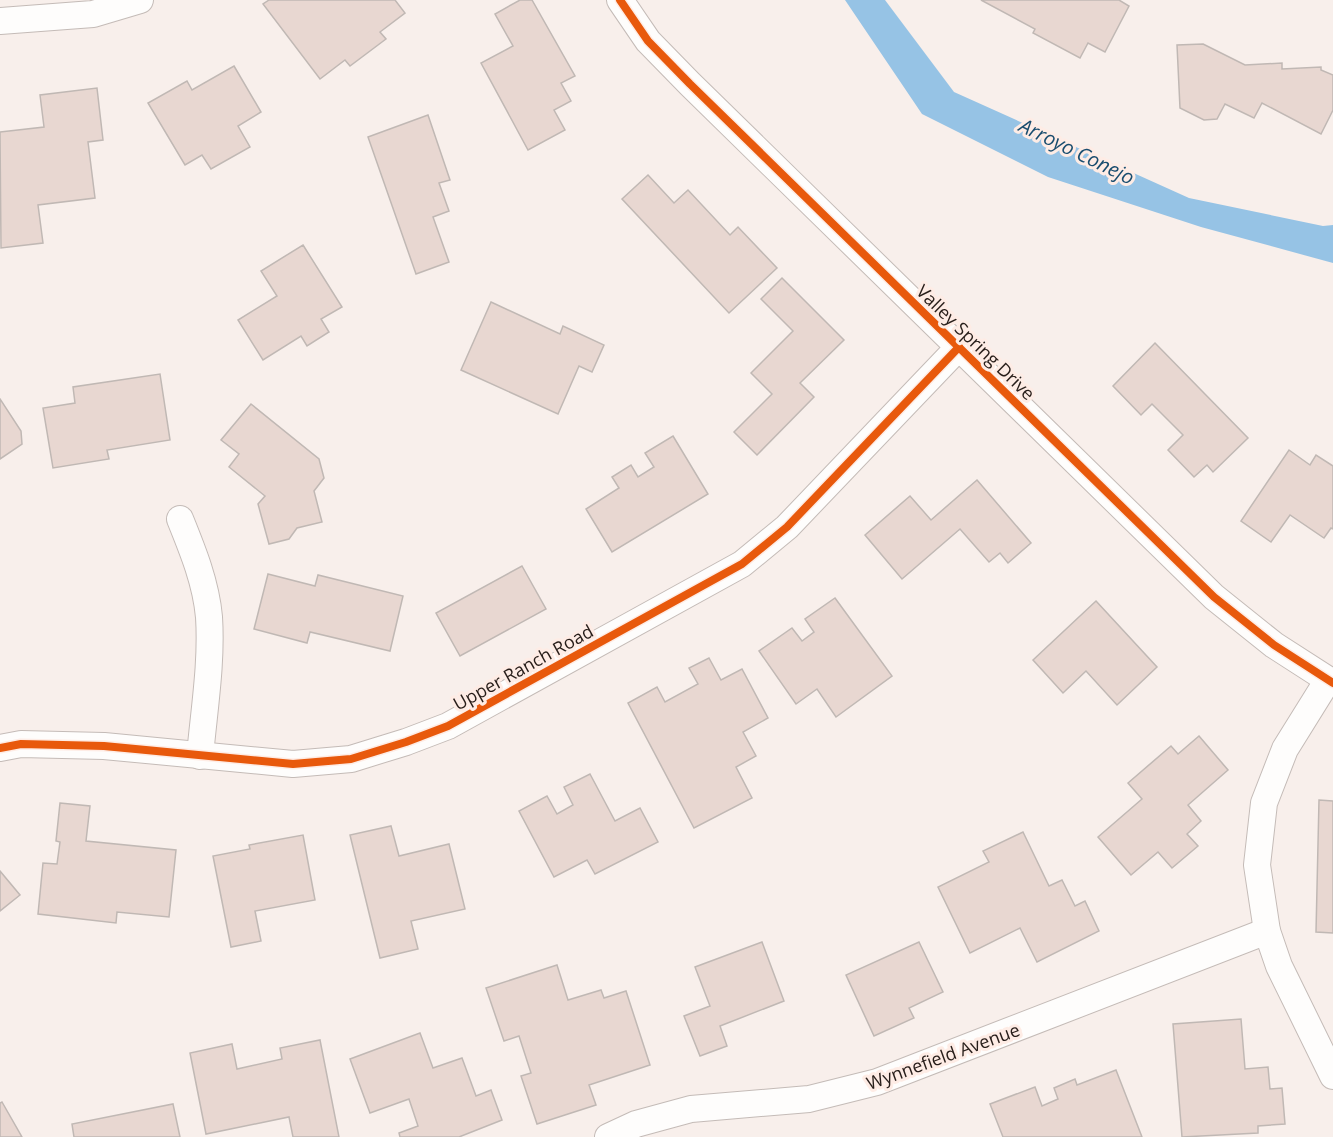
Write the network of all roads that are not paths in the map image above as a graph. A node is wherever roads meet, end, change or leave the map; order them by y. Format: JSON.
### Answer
{"nodes":[{"id":1,"x":140,"y":0,"type":"edge"},
{"id":2,"x":620,"y":0,"type":"edge"},
{"id":3,"x":0,"y":21,"type":"edge"},
{"id":4,"x":959,"y":346,"type":"junction"},
{"id":5,"x":180,"y":519,"type":"dead end"},
{"id":6,"x":1330,"y":681,"type":"edge"},
{"id":7,"x":0,"y":748,"type":"edge"},
{"id":8,"x":200,"y":756,"type":"junction"},
{"id":9,"x":1267,"y":931,"type":"junction"},
{"id":10,"x":1333,"y":1076,"type":"edge"},
{"id":11,"x":608,"y":1137,"type":"edge"}],
"edges":[{"from":1,"to":3,"type":"street"},
{"from":2,"to":4,"type":"street","name":"Valley Spring Drive"},
{"from":4,"to":6,"type":"street","name":"Valley Spring Drive"},
{"from":4,"to":8,"type":"street","name":"Upper Ranch Road"},
{"from":5,"to":8,"type":"street"},
{"from":6,"to":9,"type":"street"},
{"from":7,"to":8,"type":"street","name":"Upper Ranch Road"},
{"from":9,"to":10,"type":"street"},
{"from":9,"to":11,"type":"street","name":"Wynnefield Avenue"}]}
